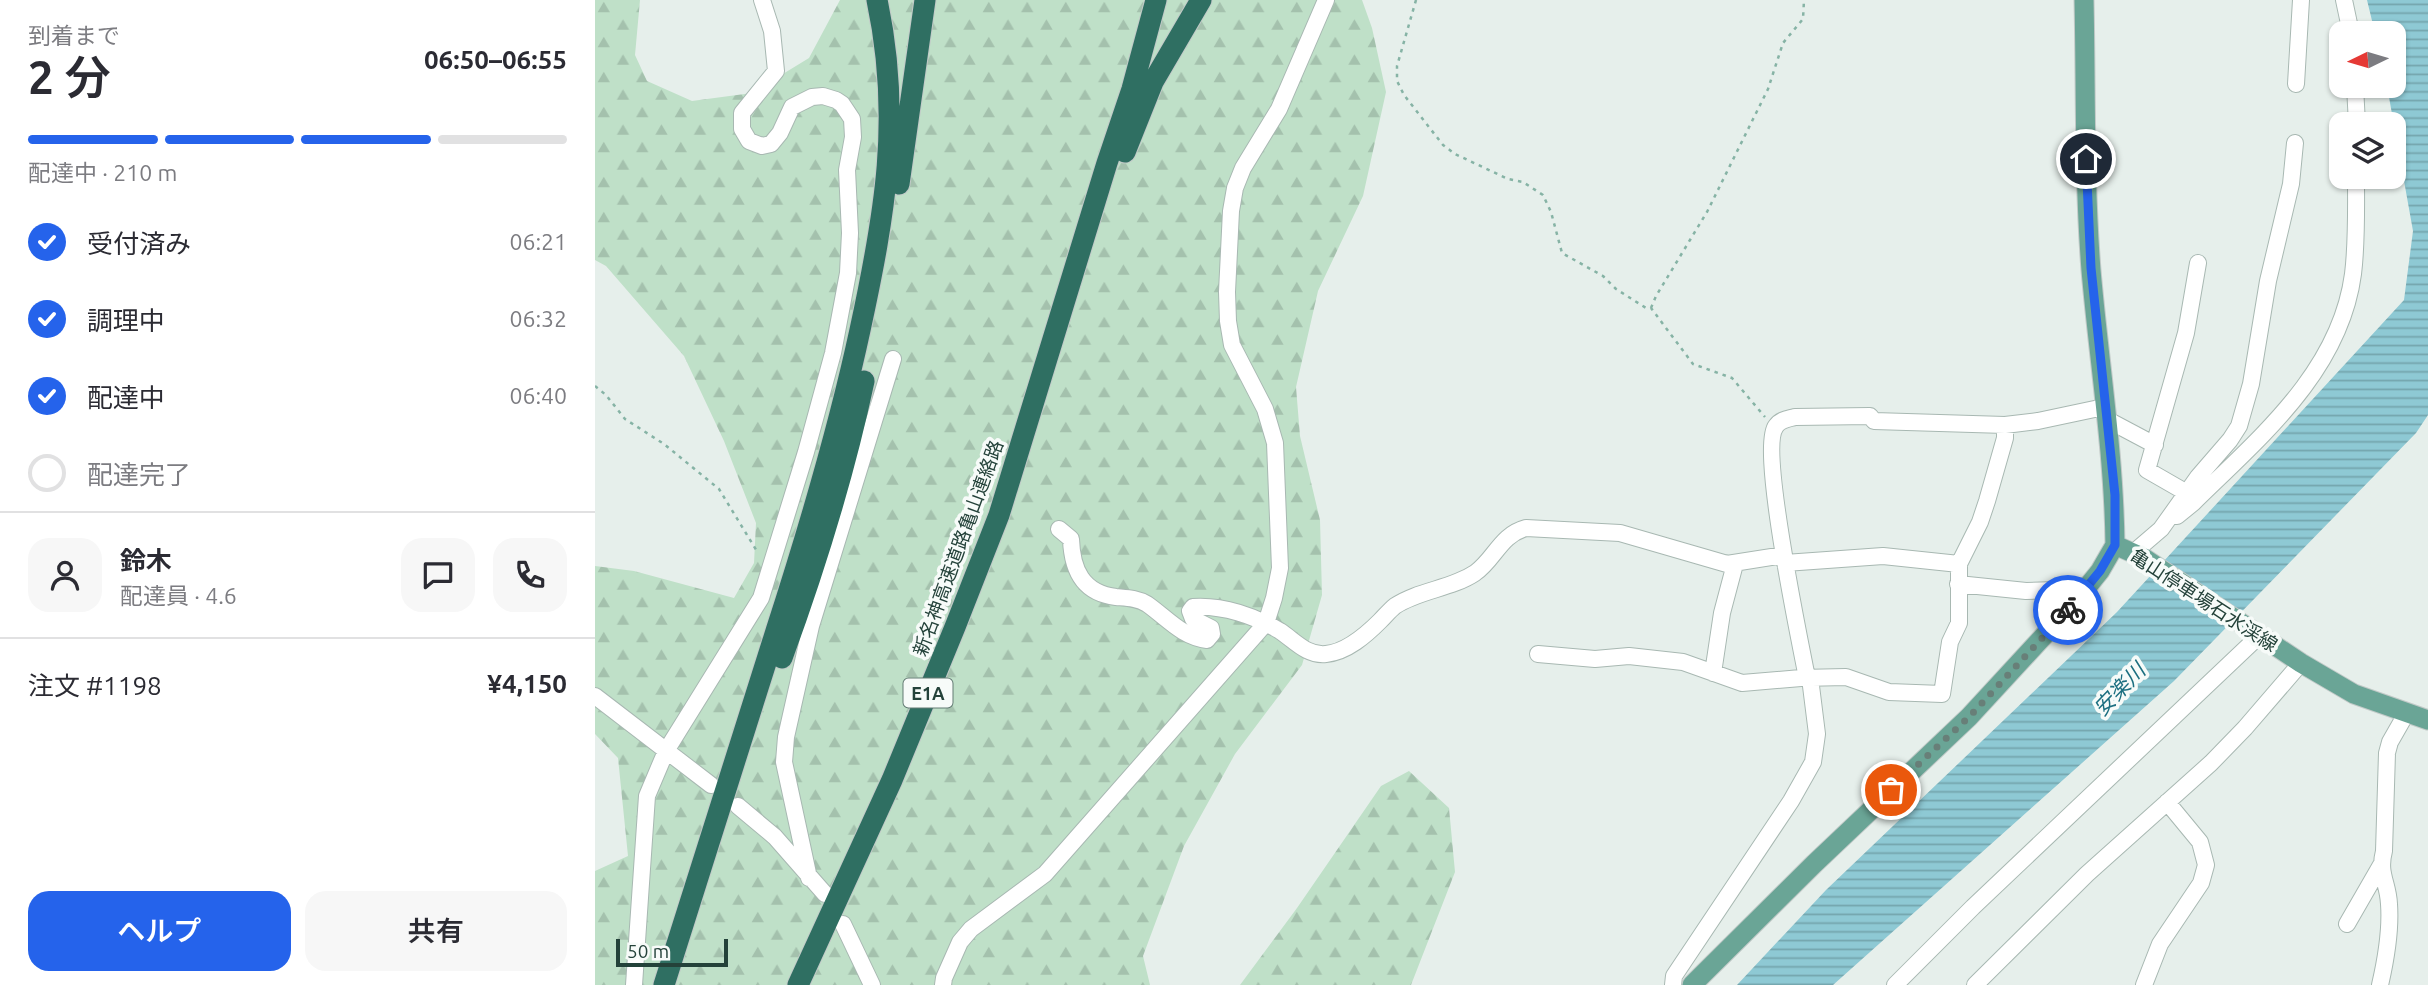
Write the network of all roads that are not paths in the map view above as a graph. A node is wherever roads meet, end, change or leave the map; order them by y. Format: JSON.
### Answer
{"nodes":[{"id":1,"x":762,"y":0,"type":"edge"},
{"id":2,"x":877,"y":0,"type":"edge"},
{"id":3,"x":925,"y":0,"type":"edge"},
{"id":4,"x":1156,"y":0,"type":"edge"},
{"id":5,"x":1326,"y":0,"type":"edge"},
{"id":6,"x":2084,"y":0,"type":"edge"},
{"id":7,"x":2301,"y":0,"type":"edge"},
{"id":8,"x":2344,"y":0,"type":"edge"},
{"id":9,"x":1198,"y":3,"type":"edge"},
{"id":10,"x":2348,"y":21,"type":"edge"},
{"id":11,"x":2296,"y":83,"type":"dead end"},
{"id":12,"x":2295,"y":143,"type":"dead end"},
{"id":13,"x":2356,"y":189,"type":"edge"},
{"id":14,"x":2198,"y":263,"type":"dead end"},
{"id":15,"x":893,"y":359,"type":"dead end"},
{"id":16,"x":1036,"y":393,"type":"junction"},
{"id":17,"x":2105,"y":413,"type":"junction"},
{"id":18,"x":2005,"y":425,"type":"junction"},
{"id":19,"x":2155,"y":445,"type":"junction"},
{"id":20,"x":2187,"y":493,"type":"junction"},
{"id":21,"x":2161,"y":528,"type":"junction"},
{"id":22,"x":1059,"y":529,"type":"dead end"},
{"id":23,"x":2131,"y":552,"type":"junction"},
{"id":24,"x":1784,"y":559,"type":"junction"},
{"id":25,"x":1735,"y":564,"type":"junction"},
{"id":26,"x":1959,"y":564,"type":"junction"},
{"id":27,"x":1958,"y":584,"type":"junction"},
{"id":28,"x":2076,"y":600,"type":"junction"},
{"id":29,"x":1266,"y":623,"type":"junction"},
{"id":30,"x":2256,"y":632,"type":"junction"},
{"id":31,"x":1538,"y":654,"type":"dead end"},
{"id":32,"x":2301,"y":663,"type":"junction"},
{"id":33,"x":1713,"y":673,"type":"junction"},
{"id":34,"x":1808,"y":678,"type":"junction"},
{"id":35,"x":595,"y":696,"type":"edge"},
{"id":36,"x":2406,"y":714,"type":"junction"},
{"id":37,"x":2428,"y":720,"type":"edge"},
{"id":38,"x":666,"y":751,"type":"junction"},
{"id":39,"x":731,"y":776,"type":"junction"},
{"id":40,"x":711,"y":785,"type":"dead end"},
{"id":41,"x":2167,"y":802,"type":"junction"},
{"id":42,"x":738,"y":806,"type":"dead end"},
{"id":43,"x":2381,"y":865,"type":"junction"},
{"id":44,"x":809,"y":878,"type":"junction"},
{"id":45,"x":825,"y":894,"type":"dead end"},
{"id":46,"x":843,"y":924,"type":"dead end"},
{"id":47,"x":2347,"y":924,"type":"dead end"},
{"id":48,"x":635,"y":985,"type":"edge"},
{"id":49,"x":664,"y":985,"type":"edge"},
{"id":50,"x":798,"y":985,"type":"edge"},
{"id":51,"x":872,"y":985,"type":"edge"},
{"id":52,"x":943,"y":985,"type":"edge"},
{"id":53,"x":1673,"y":985,"type":"edge"},
{"id":54,"x":1692,"y":985,"type":"edge"},
{"id":55,"x":1895,"y":985,"type":"edge"},
{"id":56,"x":1975,"y":985,"type":"edge"},
{"id":57,"x":2144,"y":985,"type":"edge"},
{"id":58,"x":2380,"y":985,"type":"edge"}],
"edges":[{"from":1,"to":38,"type":"street"},
{"from":2,"to":39,"type":"highway"},
{"from":3,"to":39,"type":"highway"},
{"from":4,"to":16,"type":"highway"},
{"from":5,"to":29,"type":"street"},
{"from":6,"to":17,"type":"main road"},
{"from":7,"to":11,"type":"street"},
{"from":8,"to":10,"type":"street"},
{"from":9,"to":16,"type":"highway"},
{"from":12,"to":20,"type":"street"},
{"from":13,"to":21,"type":"street"},
{"from":14,"to":19,"type":"street"},
{"from":15,"to":44,"type":"street"},
{"from":16,"to":50,"type":"highway","name":"新名神高速道路亀山連絡路","number":"E1A"},
{"from":17,"to":18,"type":"street"},
{"from":17,"to":19,"type":"street"},
{"from":17,"to":23,"type":"main road"},
{"from":18,"to":24,"type":"street"},
{"from":18,"to":26,"type":"street"},
{"from":19,"to":20,"type":"street"},
{"from":20,"to":21,"type":"street"},
{"from":21,"to":23,"type":"street"},
{"from":22,"to":29,"type":"street"},
{"from":23,"to":28,"type":"main road","name":"亀山停車場石水渓線"},
{"from":23,"to":30,"type":"main road","name":"亀山停車場石水渓線"},
{"from":24,"to":25,"type":"street"},
{"from":24,"to":26,"type":"street"},
{"from":24,"to":34,"type":"street"},
{"from":25,"to":29,"type":"street"},
{"from":25,"to":33,"type":"street"},
{"from":26,"to":27,"type":"street"},
{"from":27,"to":28,"type":"street"},
{"from":27,"to":34,"type":"street"},
{"from":28,"to":54,"type":"main road","name":"亀山停車場石水渓線"},
{"from":29,"to":52,"type":"street"},
{"from":30,"to":32,"type":"main road","name":"亀山停車場石水渓線"},
{"from":30,"to":55,"type":"street"},
{"from":31,"to":33,"type":"street"},
{"from":32,"to":36,"type":"main road","name":"亀山停車場石水渓線"},
{"from":32,"to":41,"type":"street"},
{"from":33,"to":34,"type":"street"},
{"from":34,"to":53,"type":"street"},
{"from":35,"to":38,"type":"street"},
{"from":36,"to":37,"type":"main road","name":"亀山停車場石水渓線"},
{"from":36,"to":43,"type":"street"},
{"from":38,"to":40,"type":"street"},
{"from":38,"to":48,"type":"street"},
{"from":39,"to":49,"type":"highway"},
{"from":41,"to":56,"type":"street"},
{"from":41,"to":57,"type":"street"},
{"from":42,"to":44,"type":"street"},
{"from":43,"to":47,"type":"street"},
{"from":43,"to":58,"type":"street"},
{"from":44,"to":45,"type":"street"},
{"from":46,"to":51,"type":"street"}]}
